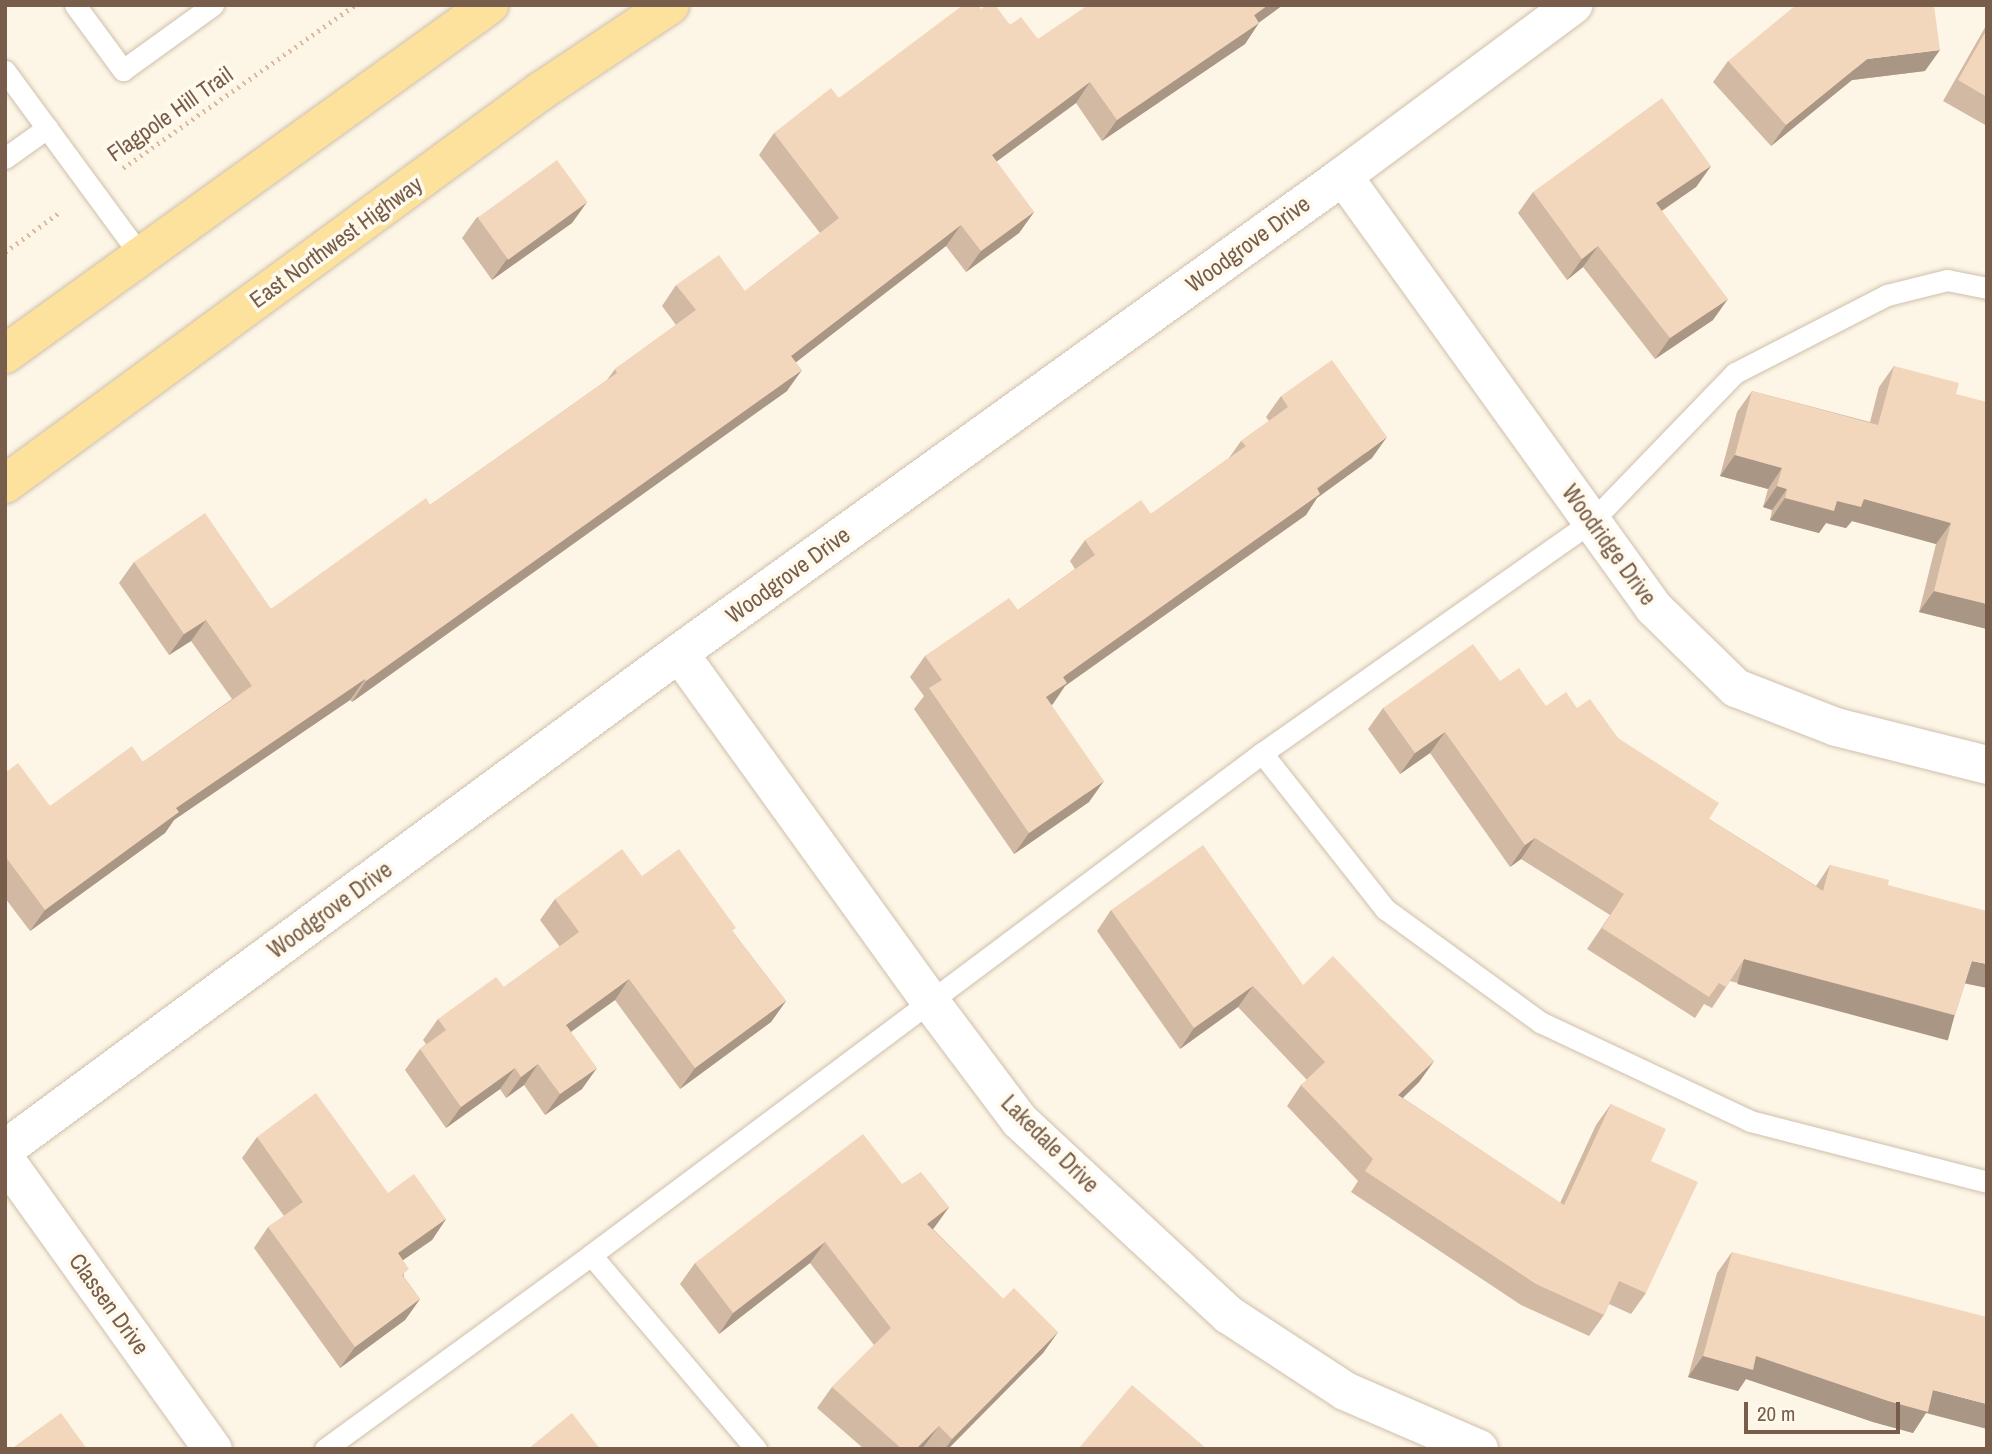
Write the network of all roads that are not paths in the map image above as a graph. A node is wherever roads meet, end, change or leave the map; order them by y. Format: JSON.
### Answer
{"nodes":[{"id":1,"x":75,"y":5,"type":"edge"},
{"id":2,"x":213,"y":5,"type":"edge"},
{"id":3,"x":489,"y":5,"type":"edge"},
{"id":4,"x":670,"y":5,"type":"edge"},
{"id":5,"x":1573,"y":5,"type":"edge"},
{"id":6,"x":5,"y":71,"type":"edge"},
{"id":7,"x":47,"y":128,"type":"junction"},
{"id":8,"x":5,"y":158,"type":"edge"},
{"id":9,"x":1343,"y":176,"type":"junction"},
{"id":10,"x":141,"y":256,"type":"junction"},
{"id":11,"x":1987,"y":288,"type":"edge"},
{"id":12,"x":5,"y":354,"type":"edge"},
{"id":13,"x":5,"y":484,"type":"edge"},
{"id":14,"x":1592,"y":521,"type":"junction"},
{"id":15,"x":680,"y":653,"type":"junction"},
{"id":16,"x":1262,"y":753,"type":"junction"},
{"id":17,"x":1987,"y":765,"type":"edge"},
{"id":18,"x":929,"y":1000,"type":"junction"},
{"id":19,"x":5,"y":1149,"type":"edge"},
{"id":20,"x":5,"y":1158,"type":"edge"},
{"id":21,"x":1987,"y":1182,"type":"edge"},
{"id":22,"x":591,"y":1255,"type":"junction"},
{"id":23,"x":213,"y":1449,"type":"edge"},
{"id":24,"x":325,"y":1449,"type":"edge"},
{"id":25,"x":756,"y":1449,"type":"edge"},
{"id":26,"x":1479,"y":1449,"type":"edge"}],
"edges":[{"from":1,"to":2,"type":"lane"},
{"from":3,"to":10,"type":"main road"},
{"from":4,"to":13,"type":"main road","name":"East Northwest Highway"},
{"from":5,"to":9,"type":"street","name":"Woodgrove Drive"},
{"from":6,"to":7,"type":"lane"},
{"from":7,"to":8,"type":"lane"},
{"from":7,"to":10,"type":"lane"},
{"from":9,"to":14,"type":"street","name":"Woodridge Drive"},
{"from":9,"to":15,"type":"street","name":"Woodgrove Drive"},
{"from":10,"to":12,"type":"main road"},
{"from":11,"to":14,"type":"lane"},
{"from":14,"to":16,"type":"lane"},
{"from":14,"to":17,"type":"street","name":"Woodridge Drive"},
{"from":15,"to":18,"type":"street","name":"Lakedale Drive"},
{"from":15,"to":19,"type":"street","name":"Woodgrove Drive"},
{"from":16,"to":18,"type":"lane"},
{"from":16,"to":21,"type":"lane"},
{"from":18,"to":22,"type":"lane"},
{"from":18,"to":26,"type":"street","name":"Lakedale Drive"},
{"from":20,"to":23,"type":"street","name":"Classen Drive"},
{"from":22,"to":24,"type":"lane"},
{"from":22,"to":25,"type":"lane"}]}
